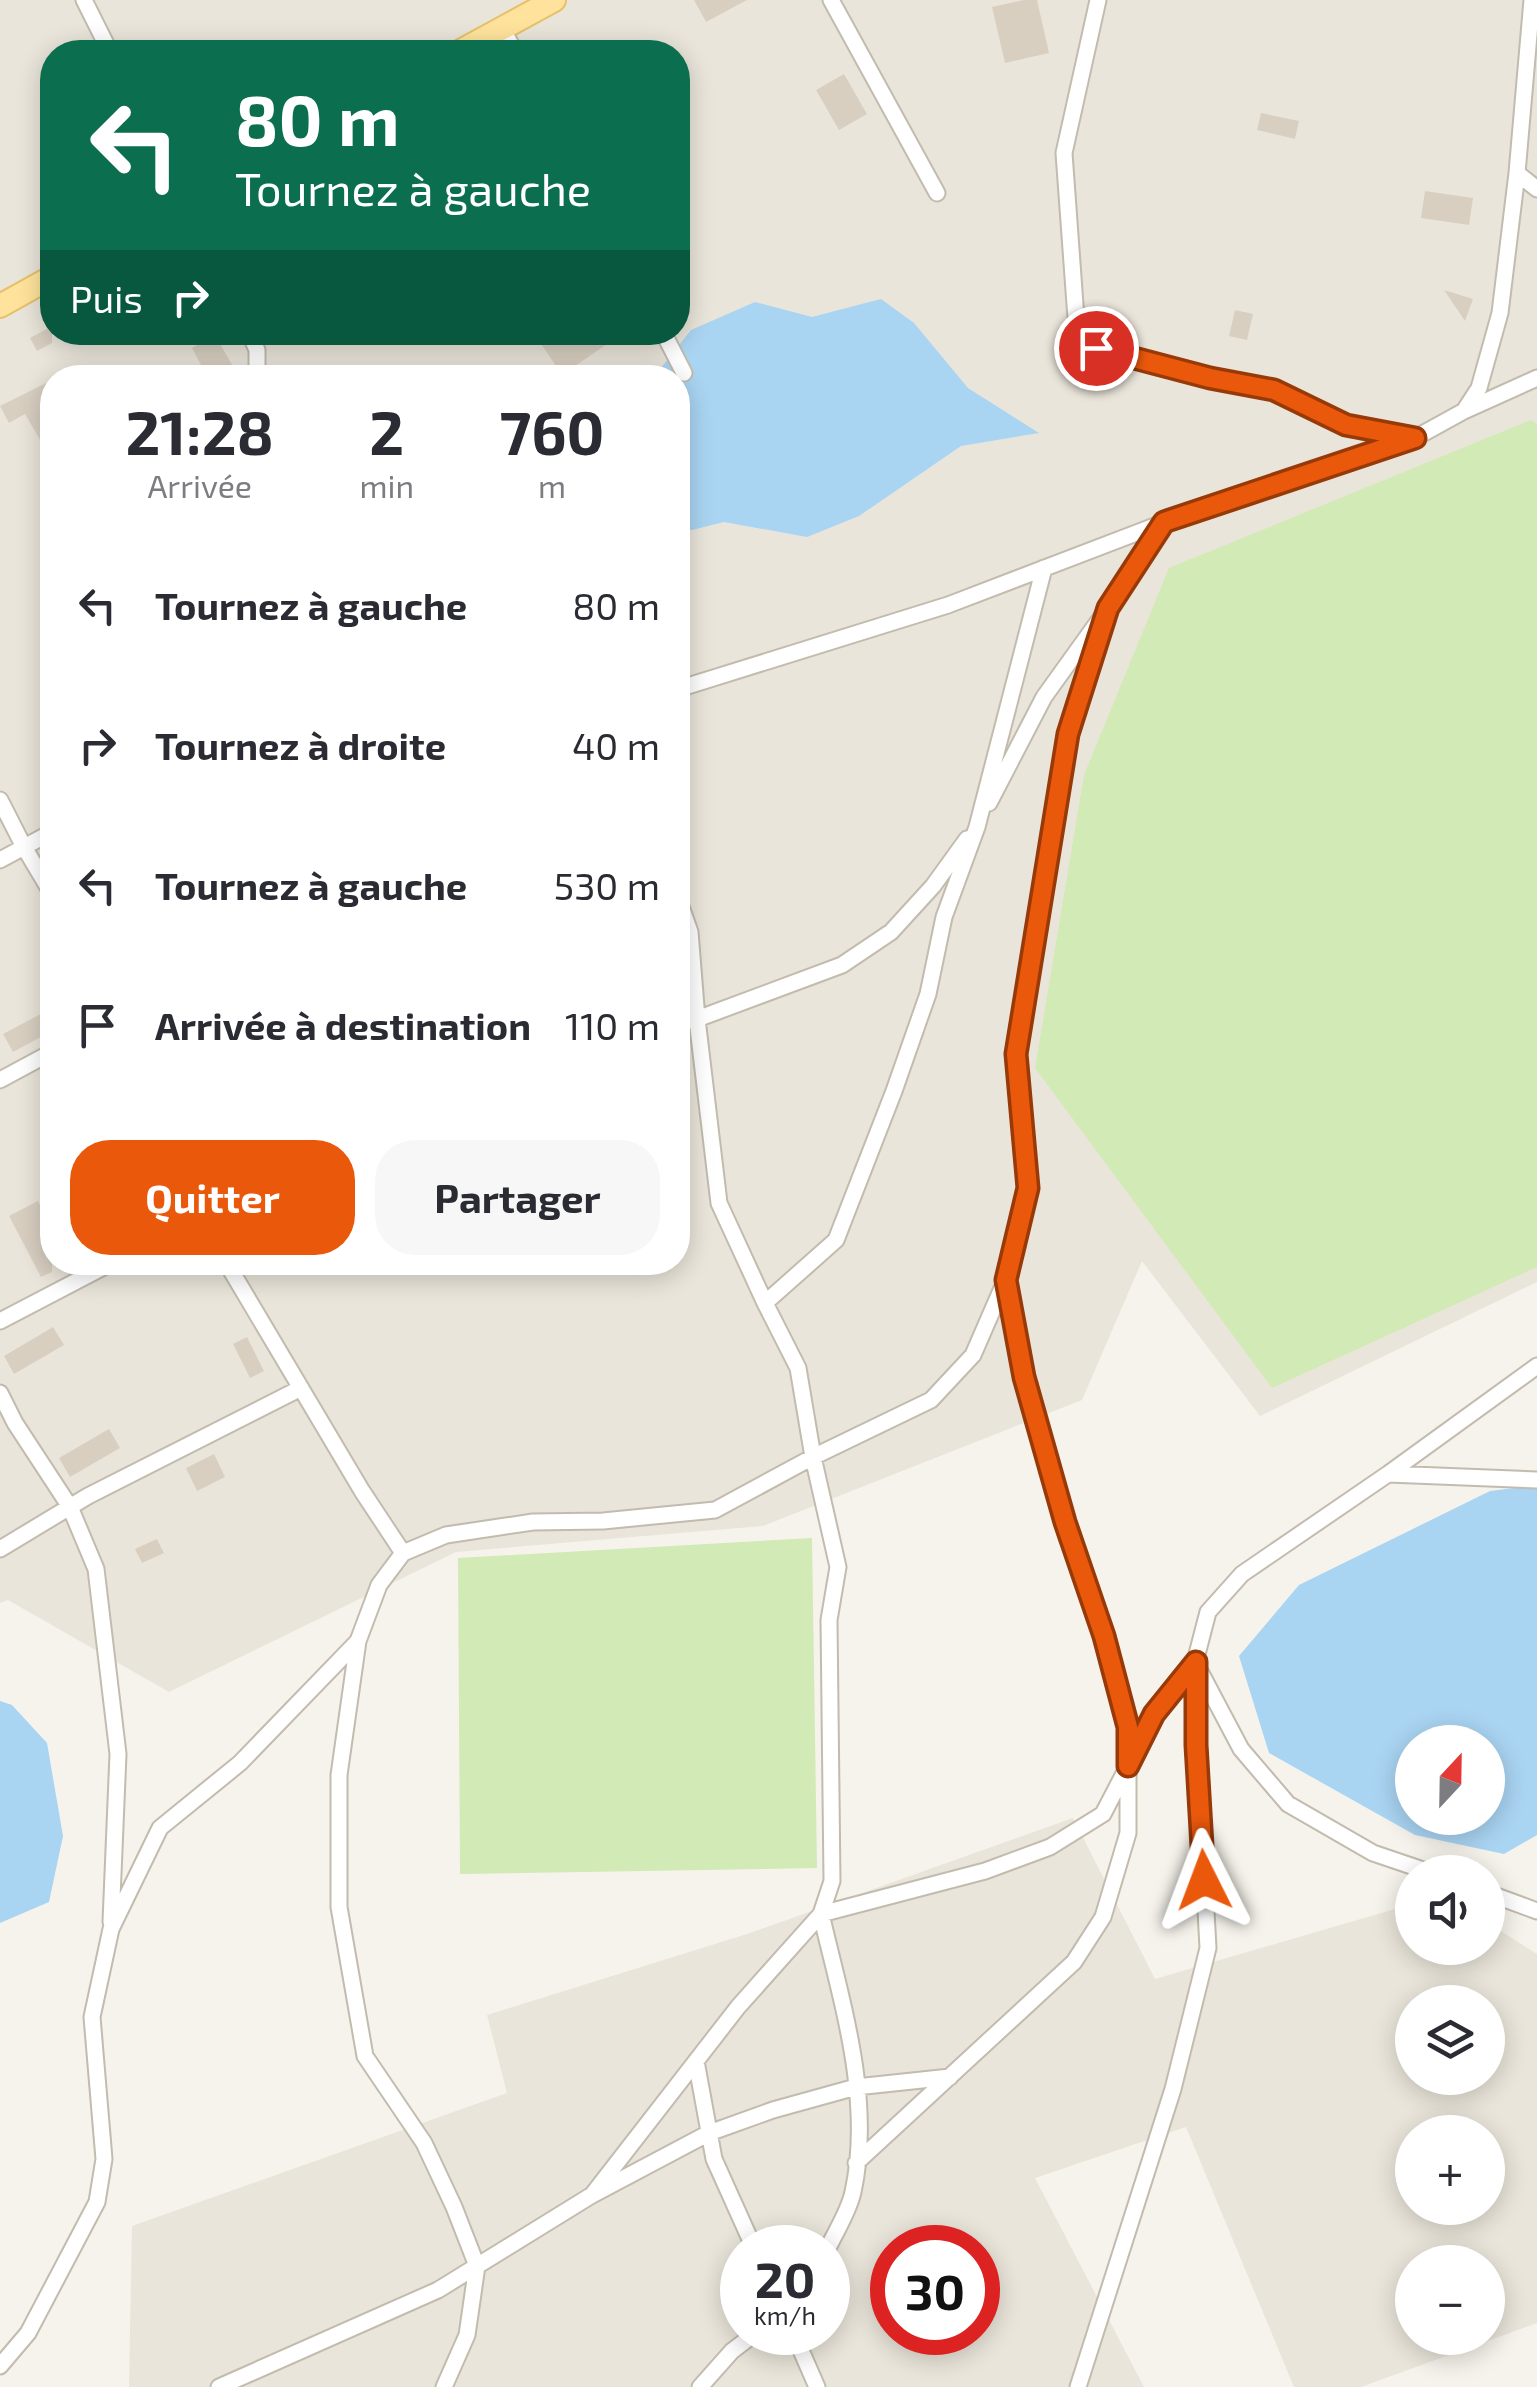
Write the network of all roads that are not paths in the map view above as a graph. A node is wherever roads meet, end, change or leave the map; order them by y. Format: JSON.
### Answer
{"nodes":[{"id":1,"x":84,"y":0,"type":"edge"},
{"id":2,"x":554,"y":0,"type":"edge"},
{"id":3,"x":831,"y":0,"type":"edge"},
{"id":4,"x":1098,"y":0,"type":"edge"},
{"id":5,"x":1532,"y":0,"type":"edge"},
{"id":6,"x":502,"y":28,"type":"junction"},
{"id":7,"x":104,"y":40,"type":"edge"},
{"id":8,"x":480,"y":40,"type":"edge"},
{"id":9,"x":508,"y":40,"type":"edge"},
{"id":10,"x":1517,"y":173,"type":"junction"},
{"id":11,"x":1537,"y":190,"type":"edge"},
{"id":12,"x":937,"y":192,"type":"dead end"},
{"id":13,"x":40,"y":284,"type":"edge"},
{"id":14,"x":0,"y":306,"type":"edge"},
{"id":15,"x":1537,"y":378,"type":"edge"},
{"id":16,"x":1464,"y":411,"type":"junction"},
{"id":17,"x":1415,"y":438,"type":"junction"},
{"id":18,"x":1164,"y":522,"type":"junction"},
{"id":19,"x":1044,"y":568,"type":"junction"},
{"id":20,"x":1108,"y":608,"type":"junction"},
{"id":21,"x":690,"y":685,"type":"edge"},
{"id":22,"x":0,"y":800,"type":"edge"},
{"id":23,"x":977,"y":826,"type":"junction"},
{"id":24,"x":40,"y":838,"type":"edge"},
{"id":25,"x":24,"y":847,"type":"junction"},
{"id":26,"x":0,"y":860,"type":"edge"},
{"id":27,"x":40,"y":874,"type":"edge"},
{"id":28,"x":690,"y":932,"type":"edge"},
{"id":29,"x":697,"y":1018,"type":"junction"},
{"id":30,"x":690,"y":1020,"type":"edge"},
{"id":31,"x":40,"y":1058,"type":"edge"},
{"id":32,"x":0,"y":1080,"type":"edge"},
{"id":33,"x":89,"y":1275,"type":"edge"},
{"id":34,"x":234,"y":1275,"type":"edge"},
{"id":35,"x":1006,"y":1280,"type":"junction"},
{"id":36,"x":765,"y":1302,"type":"junction"},
{"id":37,"x":0,"y":1321,"type":"edge"},
{"id":38,"x":1537,"y":1366,"type":"edge"},
{"id":39,"x":301,"y":1388,"type":"junction"},
{"id":40,"x":0,"y":1392,"type":"edge"},
{"id":41,"x":813,"y":1457,"type":"junction"},
{"id":42,"x":1388,"y":1474,"type":"junction"},
{"id":43,"x":1537,"y":1480,"type":"edge"},
{"id":44,"x":70,"y":1507,"type":"junction"},
{"id":45,"x":0,"y":1549,"type":"edge"},
{"id":46,"x":403,"y":1553,"type":"junction"},
{"id":47,"x":358,"y":1641,"type":"junction"},
{"id":48,"x":1196,"y":1662,"type":"junction"},
{"id":49,"x":1128,"y":1766,"type":"junction"},
{"id":50,"x":1395,"y":1860,"type":"edge"},
{"id":51,"x":1505,"y":1900,"type":"edge"},
{"id":52,"x":1537,"y":1911,"type":"edge"},
{"id":53,"x":821,"y":1914,"type":"junction"},
{"id":54,"x":110,"y":1929,"type":"junction"},
{"id":55,"x":696,"y":2061,"type":"junction"},
{"id":56,"x":950,"y":2076,"type":"junction"},
{"id":57,"x":856,"y":2087,"type":"junction"},
{"id":58,"x":709,"y":2132,"type":"junction"},
{"id":59,"x":856,"y":2164,"type":"junction"},
{"id":60,"x":592,"y":2195,"type":"junction"},
{"id":61,"x":744,"y":2225,"type":"edge"},
{"id":62,"x":839,"y":2225,"type":"edge"},
{"id":63,"x":477,"y":2266,"type":"junction"},
{"id":64,"x":728,"y":2355,"type":"edge"},
{"id":65,"x":803,"y":2355,"type":"edge"},
{"id":66,"x":0,"y":2366,"type":"edge"},
{"id":67,"x":218,"y":2387,"type":"edge"},
{"id":68,"x":444,"y":2387,"type":"edge"},
{"id":69,"x":700,"y":2387,"type":"edge"},
{"id":70,"x":818,"y":2387,"type":"edge"},
{"id":71,"x":1078,"y":2387,"type":"edge"}],
"edges":[{"from":1,"to":7,"type":"street"},
{"from":2,"to":6,"type":"main road"},
{"from":3,"to":12,"type":"street"},
{"from":4,"to":17,"type":"street"},
{"from":5,"to":10,"type":"street"},
{"from":6,"to":8,"type":"main road"},
{"from":6,"to":9,"type":"street"},
{"from":10,"to":11,"type":"street"},
{"from":10,"to":16,"type":"street"},
{"from":13,"to":14,"type":"main road"},
{"from":15,"to":16,"type":"street"},
{"from":16,"to":17,"type":"street"},
{"from":17,"to":18,"type":"street"},
{"from":18,"to":19,"type":"street"},
{"from":18,"to":20,"type":"street"},
{"from":19,"to":21,"type":"street"},
{"from":19,"to":23,"type":"street"},
{"from":20,"to":23,"type":"street"},
{"from":20,"to":35,"type":"street"},
{"from":22,"to":25,"type":"street"},
{"from":23,"to":29,"type":"street"},
{"from":23,"to":36,"type":"street"},
{"from":24,"to":25,"type":"street"},
{"from":25,"to":26,"type":"street"},
{"from":25,"to":27,"type":"street"},
{"from":28,"to":29,"type":"street"},
{"from":29,"to":30,"type":"street"},
{"from":29,"to":36,"type":"street"},
{"from":31,"to":32,"type":"street"},
{"from":33,"to":37,"type":"street"},
{"from":34,"to":39,"type":"street"},
{"from":35,"to":41,"type":"street"},
{"from":35,"to":49,"type":"street"},
{"from":36,"to":41,"type":"street"},
{"from":38,"to":42,"type":"street"},
{"from":39,"to":44,"type":"street"},
{"from":39,"to":46,"type":"street"},
{"from":40,"to":44,"type":"street"},
{"from":41,"to":46,"type":"street"},
{"from":41,"to":53,"type":"street"},
{"from":42,"to":43,"type":"street"},
{"from":42,"to":48,"type":"street"},
{"from":44,"to":45,"type":"street"},
{"from":44,"to":54,"type":"street"},
{"from":46,"to":47,"type":"street"},
{"from":47,"to":54,"type":"street"},
{"from":47,"to":63,"type":"street"},
{"from":48,"to":49,"type":"street"},
{"from":48,"to":50,"type":"street"},
{"from":48,"to":71,"type":"street"},
{"from":49,"to":53,"type":"street"},
{"from":49,"to":56,"type":"street"},
{"from":51,"to":52,"type":"street"},
{"from":53,"to":55,"type":"street"},
{"from":53,"to":57,"type":"street"},
{"from":54,"to":66,"type":"street"},
{"from":55,"to":58,"type":"street"},
{"from":55,"to":60,"type":"street"},
{"from":56,"to":57,"type":"street"},
{"from":56,"to":59,"type":"street"},
{"from":57,"to":58,"type":"street"},
{"from":57,"to":59,"type":"street"},
{"from":58,"to":60,"type":"street"},
{"from":58,"to":61,"type":"street"},
{"from":59,"to":62,"type":"street"},
{"from":60,"to":63,"type":"street"},
{"from":63,"to":67,"type":"street"},
{"from":63,"to":68,"type":"street"},
{"from":64,"to":69,"type":"street"},
{"from":65,"to":70,"type":"street"}]}
